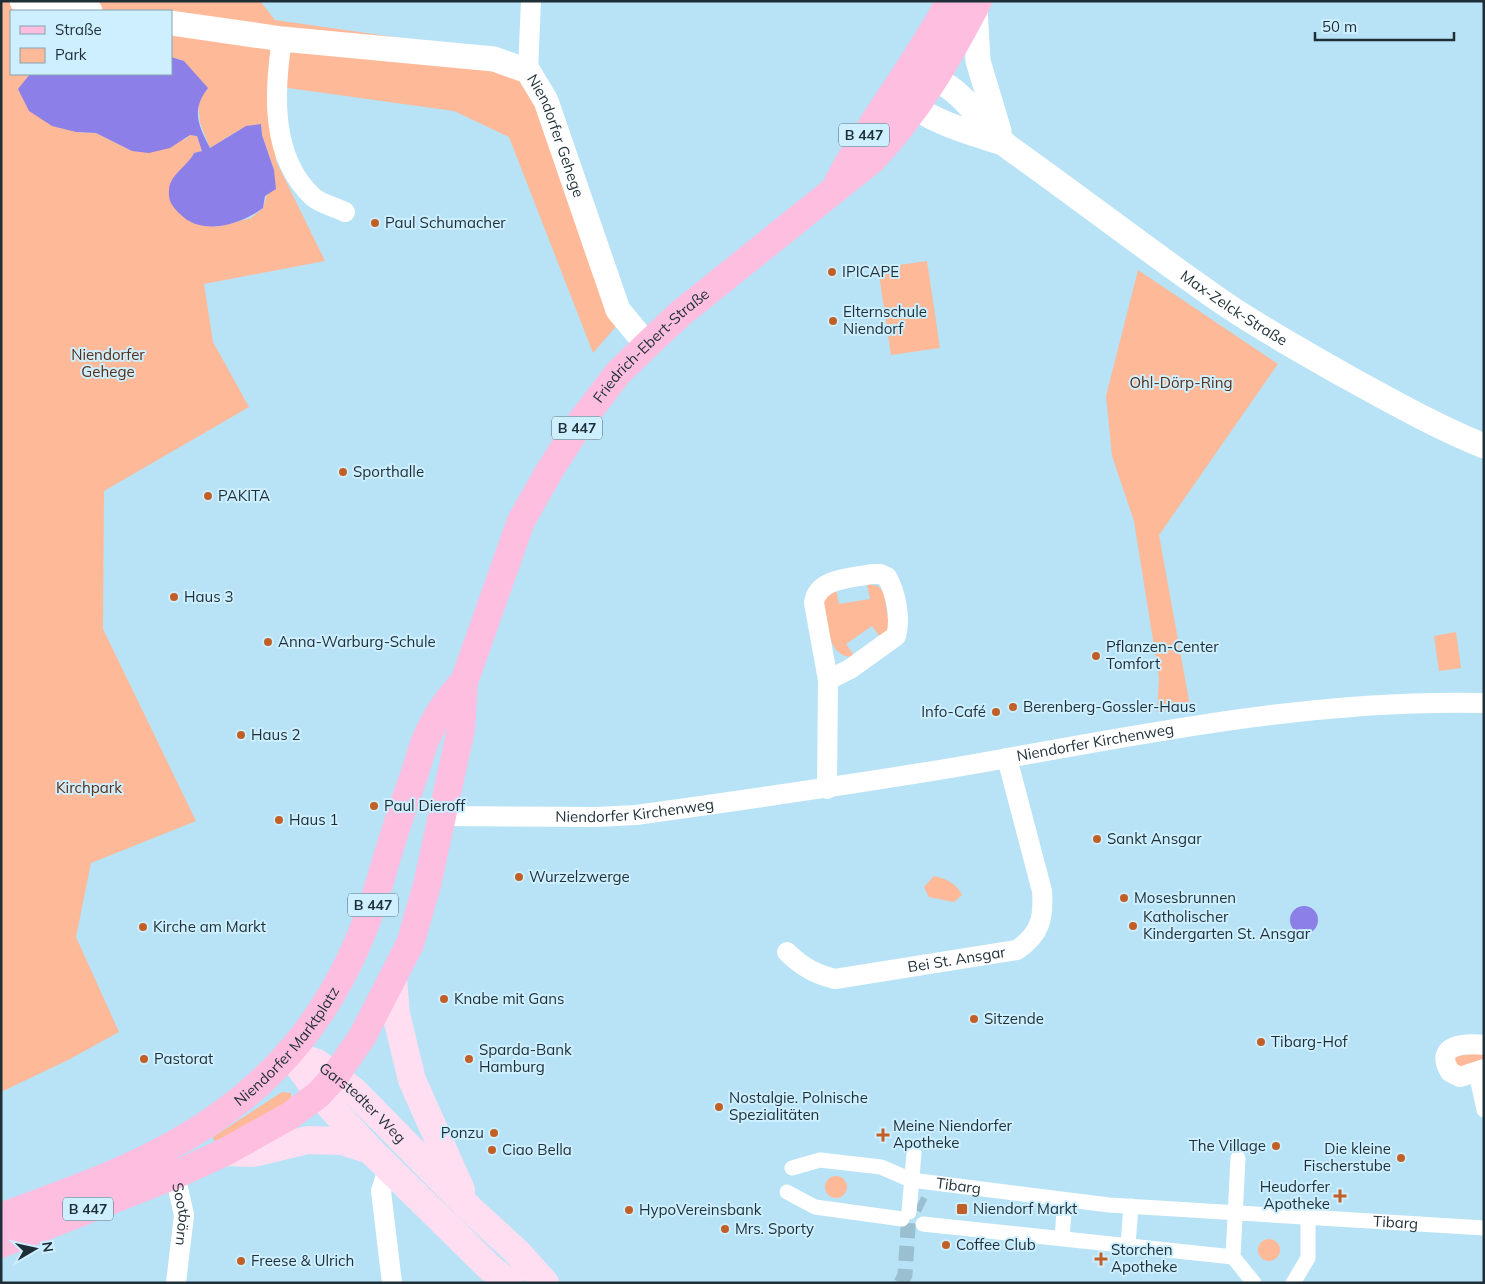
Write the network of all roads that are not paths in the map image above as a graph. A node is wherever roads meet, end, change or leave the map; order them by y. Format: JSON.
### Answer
{"nodes":[{"id":1,"x":22,"y":1,"type":"edge"},
{"id":2,"x":531,"y":1,"type":"edge"},
{"id":3,"x":968,"y":3,"type":"edge"},
{"id":4,"x":83,"y":10,"type":"edge"},
{"id":5,"x":172,"y":23,"type":"edge"},
{"id":6,"x":282,"y":39,"type":"junction"},
{"id":7,"x":528,"y":71,"type":"junction"},
{"id":8,"x":936,"y":79,"type":"junction"},
{"id":9,"x":900,"y":83,"type":"junction"},
{"id":10,"x":917,"y":107,"type":"junction"},
{"id":11,"x":1003,"y":143,"type":"junction"},
{"id":12,"x":834,"y":190,"type":"junction"},
{"id":13,"x":344,"y":212,"type":"dead end"},
{"id":14,"x":647,"y":345,"type":"junction"},
{"id":15,"x":1484,"y":446,"type":"edge"},
{"id":16,"x":828,"y":680,"type":"junction"},
{"id":17,"x":464,"y":682,"type":"junction"},
{"id":18,"x":1484,"y":703,"type":"edge"},
{"id":19,"x":425,"y":741,"type":"joint"},
{"id":20,"x":1007,"y":758,"type":"junction"},
{"id":21,"x":827,"y":788,"type":"junction"},
{"id":22,"x":443,"y":816,"type":"junction"},
{"id":23,"x":787,"y":952,"type":"dead end"},
{"id":24,"x":393,"y":979,"type":"junction"},
{"id":25,"x":1484,"y":1045,"type":"edge"},
{"id":26,"x":290,"y":1054,"type":"junction"},
{"id":27,"x":1480,"y":1071,"type":"edge"},
{"id":28,"x":327,"y":1085,"type":"junction"},
{"id":29,"x":1484,"y":1110,"type":"edge"},
{"id":30,"x":225,"y":1152,"type":"junction"},
{"id":31,"x":914,"y":1153,"type":"dead end"},
{"id":32,"x":1238,"y":1158,"type":"dead end"},
{"id":33,"x":379,"y":1159,"type":"junction"},
{"id":34,"x":792,"y":1168,"type":"dead end"},
{"id":35,"x":175,"y":1175,"type":"junction"},
{"id":36,"x":912,"y":1180,"type":"junction"},
{"id":37,"x":787,"y":1192,"type":"dead end"},
{"id":38,"x":1065,"y":1200,"type":"junction"},
{"id":39,"x":1132,"y":1206,"type":"junction"},
{"id":40,"x":470,"y":1209,"type":"junction"},
{"id":41,"x":1236,"y":1213,"type":"junction"},
{"id":42,"x":1,"y":1217,"type":"edge"},
{"id":43,"x":1308,"y":1217,"type":"junction"},
{"id":44,"x":923,"y":1224,"type":"tunnel mouth"},
{"id":45,"x":1484,"y":1228,"type":"edge"},
{"id":46,"x":1062,"y":1238,"type":"junction"},
{"id":47,"x":1,"y":1244,"type":"edge"},
{"id":48,"x":1128,"y":1245,"type":"junction"},
{"id":49,"x":1233,"y":1257,"type":"junction"},
{"id":50,"x":176,"y":1283,"type":"edge"},
{"id":51,"x":392,"y":1283,"type":"edge"},
{"id":52,"x":508,"y":1283,"type":"edge"},
{"id":53,"x":545,"y":1283,"type":"edge"},
{"id":54,"x":1254,"y":1283,"type":"edge"},
{"id":55,"x":1293,"y":1283,"type":"edge"}],
"edges":[{"from":1,"to":4,"type":"street"},
{"from":2,"to":7,"type":"street"},
{"from":3,"to":8,"type":"main road","name":"Friedrich-Ebert-Straße","number":"B 447"},
{"from":3,"to":9,"type":"main road","name":"Friedrich-Ebert-Straße","number":"B 447"},
{"from":3,"to":11,"type":"street"},
{"from":5,"to":6,"type":"street","name":"Niendorfer Gehege"},
{"from":6,"to":7,"type":"street","name":"Niendorfer Gehege"},
{"from":6,"to":13,"type":"street"},
{"from":7,"to":14,"type":"street","name":"Niendorfer Gehege"},
{"from":8,"to":9,"type":"street"},
{"from":8,"to":10,"type":"main road","name":"Friedrich-Ebert-Straße","number":"B 447"},
{"from":8,"to":11,"type":"street","name":"Max-Zelck-Straße"},
{"from":9,"to":10,"type":"street","name":"Max-Zelck-Straße"},
{"from":9,"to":12,"type":"main road","name":"Friedrich-Ebert-Straße","number":"B 447"},
{"from":10,"to":11,"type":"street","name":"Max-Zelck-Straße"},
{"from":10,"to":12,"type":"main road","name":"Friedrich-Ebert-Straße","number":"B 447"},
{"from":11,"to":15,"type":"street","name":"Max-Zelck-Straße"},
{"from":12,"to":14,"type":"main road","name":"Friedrich-Ebert-Straße","number":"B 447"},
{"from":14,"to":17,"type":"main road","name":"Friedrich-Ebert-Straße","number":"B 447"},
{"from":16,"to":16,"type":"street"},
{"from":16,"to":21,"type":"street"},
{"from":17,"to":19,"type":"main road","name":"Friedrich-Ebert-Straße","number":"B 447"},
{"from":17,"to":22,"type":"main road","name":"Friedrich-Ebert-Straße","number":"B 447"},
{"from":18,"to":20,"type":"street","name":"Niendorfer Kirchenweg"},
{"from":19,"to":26,"type":"main road","name":"Niendorfer Marktplatz","number":"B 447"},
{"from":20,"to":21,"type":"street","name":"Niendorfer Kirchenweg"},
{"from":20,"to":23,"type":"street","name":"Bei St. Ansgar"},
{"from":21,"to":22,"type":"street","name":"Niendorfer Kirchenweg"},
{"from":22,"to":24,"type":"main road","number":"B 447"},
{"from":24,"to":28,"type":"main road","number":"B 447"},
{"from":24,"to":40,"type":"main road"},
{"from":25,"to":27,"type":"street"},
{"from":26,"to":28,"type":"main road","name":"Garstedter Weg"},
{"from":26,"to":42,"type":"main road","name":"Niendorfer Marktplatz","number":"B 447"},
{"from":27,"to":29,"type":"street"},
{"from":28,"to":30,"type":"main road","number":"B 447"},
{"from":28,"to":33,"type":"main road","name":"Garstedter Weg"},
{"from":28,"to":40,"type":"main road","name":"Garstedter Weg"},
{"from":30,"to":33,"type":"main road"},
{"from":30,"to":35,"type":"main road","number":"B 447"},
{"from":31,"to":36,"type":"street"},
{"from":32,"to":41,"type":"street"},
{"from":33,"to":51,"type":"street"},
{"from":33,"to":52,"type":"main road","name":"Garstedter Weg"},
{"from":34,"to":36,"type":"street","name":"Tibarg"},
{"from":35,"to":47,"type":"main road","number":"B 447"},
{"from":35,"to":50,"type":"street","name":"Sootbörn"},
{"from":36,"to":37,"type":"street"},
{"from":36,"to":38,"type":"street","name":"Tibarg"},
{"from":38,"to":39,"type":"street","name":"Tibarg"},
{"from":38,"to":46,"type":"street"},
{"from":39,"to":41,"type":"street","name":"Tibarg"},
{"from":39,"to":48,"type":"street"},
{"from":40,"to":53,"type":"main road","name":"Garstedter Weg"},
{"from":41,"to":43,"type":"street","name":"Tibarg"},
{"from":41,"to":49,"type":"street"},
{"from":43,"to":45,"type":"street","name":"Tibarg"},
{"from":43,"to":55,"type":"street"},
{"from":44,"to":46,"type":"street"},
{"from":46,"to":48,"type":"street"},
{"from":48,"to":49,"type":"street"},
{"from":49,"to":54,"type":"street"}]}
